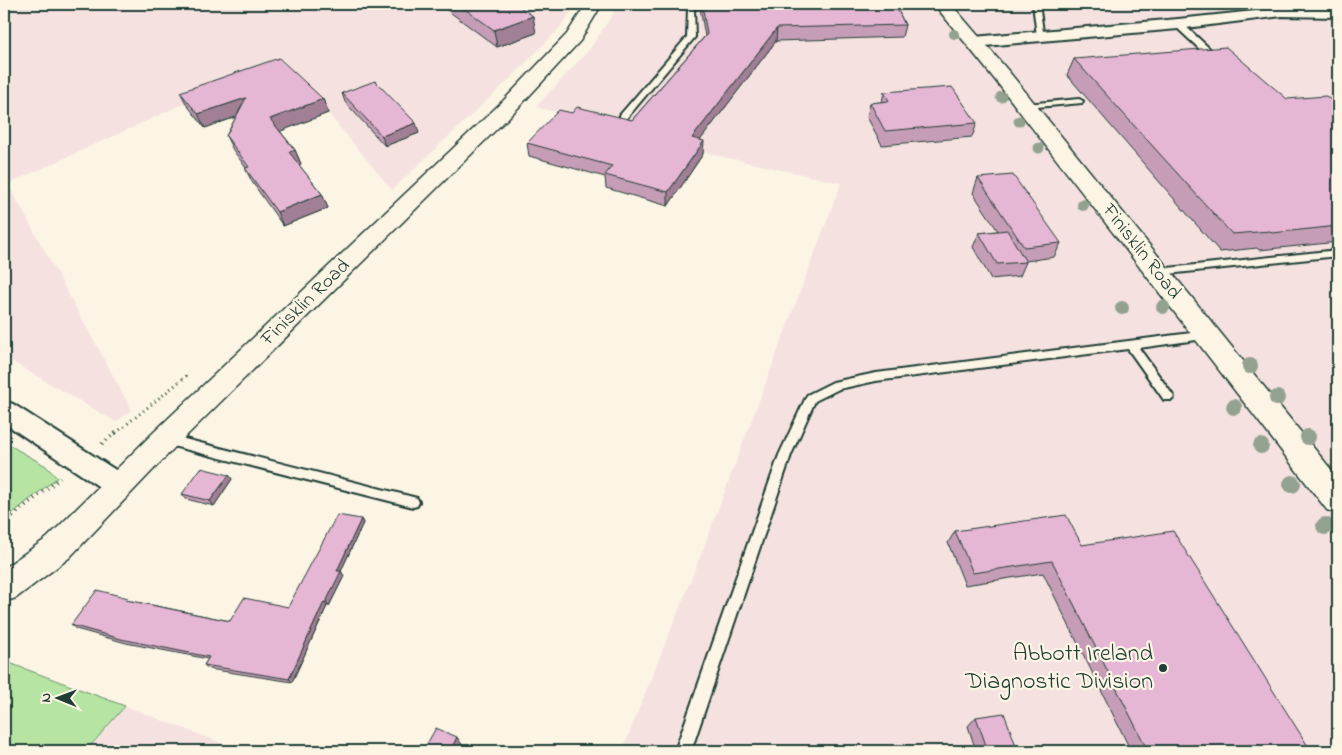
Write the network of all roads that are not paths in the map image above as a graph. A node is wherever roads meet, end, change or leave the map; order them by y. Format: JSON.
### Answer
{"nodes":[{"id":1,"x":594,"y":4,"type":"edge"},
{"id":2,"x":703,"y":4,"type":"edge"},
{"id":3,"x":942,"y":4,"type":"edge"},
{"id":4,"x":1036,"y":4,"type":"edge"},
{"id":5,"x":1338,"y":13,"type":"edge"},
{"id":6,"x":1178,"y":24,"type":"junction"},
{"id":7,"x":1041,"y":36,"type":"junction"},
{"id":8,"x":974,"y":42,"type":"junction"},
{"id":9,"x":1207,"y":51,"type":"edge"},
{"id":10,"x":1079,"y":101,"type":"dead end"},
{"id":11,"x":1026,"y":106,"type":"junction"},
{"id":12,"x":623,"y":117,"type":"edge"},
{"id":13,"x":1338,"y":253,"type":"edge"},
{"id":14,"x":1158,"y":272,"type":"junction"},
{"id":15,"x":1206,"y":335,"type":"junction"},
{"id":16,"x":1131,"y":345,"type":"junction"},
{"id":17,"x":1168,"y":397,"type":"dead end"},
{"id":18,"x":4,"y":411,"type":"edge"},
{"id":19,"x":165,"y":439,"type":"junction"},
{"id":20,"x":119,"y":486,"type":"junction"},
{"id":21,"x":1338,"y":501,"type":"edge"},
{"id":22,"x":412,"y":502,"type":"dead end"},
{"id":23,"x":4,"y":587,"type":"edge"},
{"id":24,"x":683,"y":751,"type":"edge"}],
"edges":[{"from":1,"to":19,"type":"street","name":"Finisklin Road"},
{"from":2,"to":12,"type":"lane"},
{"from":3,"to":8,"type":"street","name":"Finisklin Road"},
{"from":4,"to":7,"type":"lane"},
{"from":5,"to":6,"type":"street"},
{"from":6,"to":7,"type":"street"},
{"from":6,"to":9,"type":"lane"},
{"from":7,"to":8,"type":"street"},
{"from":8,"to":11,"type":"street","name":"Finisklin Road"},
{"from":10,"to":11,"type":"lane"},
{"from":11,"to":14,"type":"street","name":"Finisklin Road"},
{"from":13,"to":14,"type":"lane"},
{"from":14,"to":15,"type":"street","name":"Finisklin Road"},
{"from":15,"to":16,"type":"lane"},
{"from":15,"to":21,"type":"street","name":"Finisklin Road"},
{"from":16,"to":17,"type":"lane"},
{"from":16,"to":24,"type":"lane"},
{"from":18,"to":20,"type":"street"},
{"from":19,"to":20,"type":"street","name":"Finisklin Road"},
{"from":19,"to":22,"type":"lane"},
{"from":20,"to":23,"type":"street","name":"Finisklin Road"}]}
